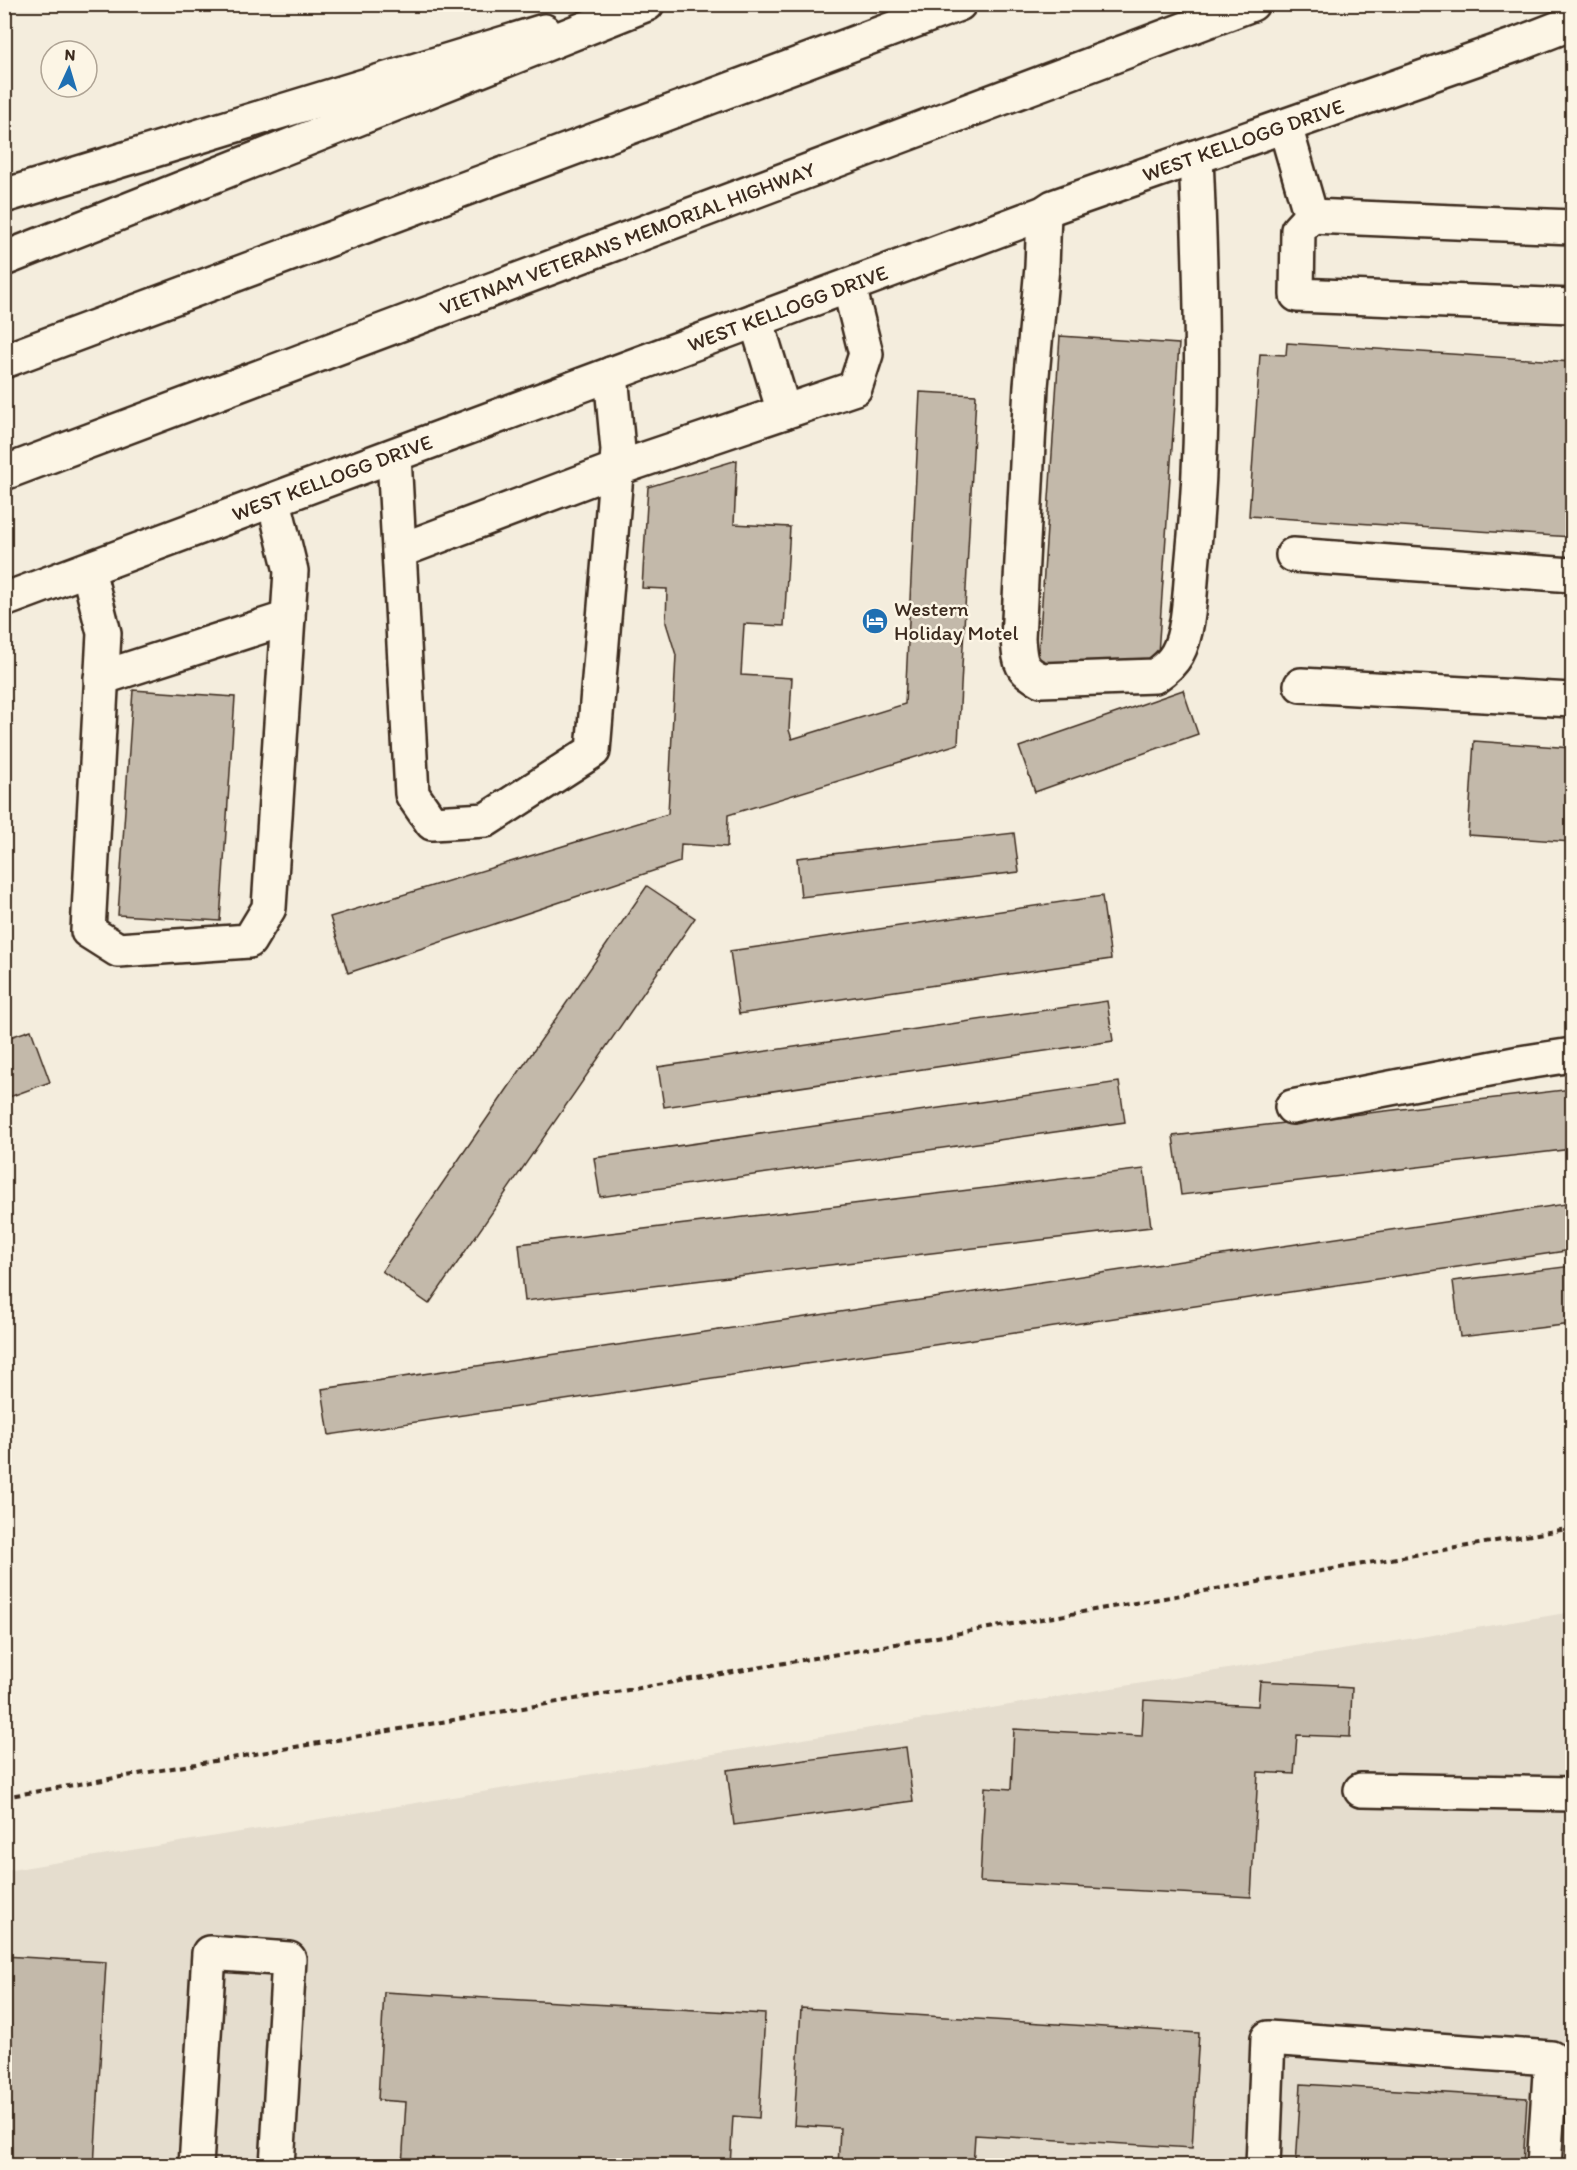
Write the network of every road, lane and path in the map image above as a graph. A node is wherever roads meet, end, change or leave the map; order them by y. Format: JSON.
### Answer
{"nodes":[{"id":1,"x":632,"y":4,"type":"edge"},
{"id":2,"x":647,"y":4,"type":"edge"},
{"id":3,"x":959,"y":4,"type":"edge"},
{"id":4,"x":1252,"y":4,"type":"edge"},
{"id":5,"x":1572,"y":22,"type":"edge"},
{"id":6,"x":1572,"y":40,"type":"edge"},
{"id":7,"x":1518,"y":44,"type":"junction"},
{"id":8,"x":1286,"y":126,"type":"junction"},
{"id":9,"x":1196,"y":158,"type":"junction"},
{"id":10,"x":4,"y":196,"type":"edge"},
{"id":11,"x":1044,"y":213,"type":"junction"},
{"id":12,"x":1311,"y":216,"type":"junction"},
{"id":13,"x":1572,"y":227,"type":"edge"},
{"id":14,"x":4,"y":259,"type":"edge"},
{"id":15,"x":849,"y":286,"type":"junction"},
{"id":16,"x":1572,"y":306,"type":"edge"},
{"id":17,"x":756,"y":320,"type":"junction"},
{"id":18,"x":4,"y":361,"type":"edge"},
{"id":19,"x":611,"y":375,"type":"junction"},
{"id":20,"x":784,"y":412,"type":"junction"},
{"id":21,"x":394,"y":456,"type":"junction"},
{"id":22,"x":616,"y":469,"type":"junction"},
{"id":23,"x":4,"y":473,"type":"edge"},
{"id":24,"x":274,"y":501,"type":"junction"},
{"id":25,"x":399,"y":551,"type":"junction"},
{"id":26,"x":1293,"y":555,"type":"dead end"},
{"id":27,"x":88,"y":570,"type":"junction"},
{"id":28,"x":1572,"y":575,"type":"edge"},
{"id":29,"x":4,"y":600,"type":"edge"},
{"id":30,"x":288,"y":618,"type":"junction"},
{"id":31,"x":101,"y":678,"type":"junction"},
{"id":32,"x":1301,"y":685,"type":"dead end"},
{"id":33,"x":1572,"y":700,"type":"edge"},
{"id":34,"x":1572,"y":1055,"type":"edge"},
{"id":35,"x":1292,"y":1107,"type":"dead end"},
{"id":36,"x":1572,"y":1528,"type":"edge"},
{"id":37,"x":1361,"y":1790,"type":"dead end"},
{"id":38,"x":1572,"y":1794,"type":"edge"},
{"id":39,"x":4,"y":1797,"type":"edge"},
{"id":40,"x":196,"y":2166,"type":"edge"},
{"id":41,"x":277,"y":2166,"type":"edge"},
{"id":42,"x":1263,"y":2166,"type":"edge"},
{"id":43,"x":1544,"y":2166,"type":"edge"}],
"edges":[{"from":1,"to":10,"type":"main road"},
{"from":2,"to":14,"type":"main road"},
{"from":3,"to":18,"type":"main road"},
{"from":4,"to":23,"type":"main road","name":"VIETNAM VETERANS MEMORIAL HIGHWAY"},
{"from":5,"to":7,"type":"main road","name":"WEST KELLOGG DRIVE"},
{"from":6,"to":7,"type":"main road"},
{"from":7,"to":8,"type":"main road","name":"WEST KELLOGG DRIVE"},
{"from":8,"to":9,"type":"main road","name":"WEST KELLOGG DRIVE"},
{"from":8,"to":12,"type":"main road"},
{"from":9,"to":11,"type":"main road","name":"WEST KELLOGG DRIVE"},
{"from":9,"to":11,"type":"main road"},
{"from":11,"to":15,"type":"main road","name":"WEST KELLOGG DRIVE"},
{"from":12,"to":13,"type":"main road"},
{"from":12,"to":16,"type":"main road"},
{"from":15,"to":17,"type":"main road","name":"WEST KELLOGG DRIVE"},
{"from":15,"to":20,"type":"main road"},
{"from":17,"to":19,"type":"main road","name":"WEST KELLOGG DRIVE"},
{"from":17,"to":20,"type":"main road"},
{"from":19,"to":21,"type":"main road","name":"WEST KELLOGG DRIVE"},
{"from":19,"to":22,"type":"main road"},
{"from":20,"to":22,"type":"main road"},
{"from":21,"to":24,"type":"main road","name":"WEST KELLOGG DRIVE"},
{"from":21,"to":25,"type":"main road"},
{"from":22,"to":25,"type":"main road"},
{"from":22,"to":25,"type":"main road"},
{"from":24,"to":27,"type":"main road","name":"WEST KELLOGG DRIVE"},
{"from":24,"to":30,"type":"main road"},
{"from":26,"to":28,"type":"main road"},
{"from":27,"to":29,"type":"main road","name":"WEST KELLOGG DRIVE"},
{"from":27,"to":31,"type":"main road"},
{"from":30,"to":31,"type":"main road"},
{"from":30,"to":31,"type":"main road"},
{"from":32,"to":33,"type":"main road"},
{"from":34,"to":35,"type":"main road"},
{"from":36,"to":39,"type":"path"},
{"from":37,"to":38,"type":"main road"},
{"from":40,"to":41,"type":"main road"},
{"from":42,"to":43,"type":"main road"}]}
